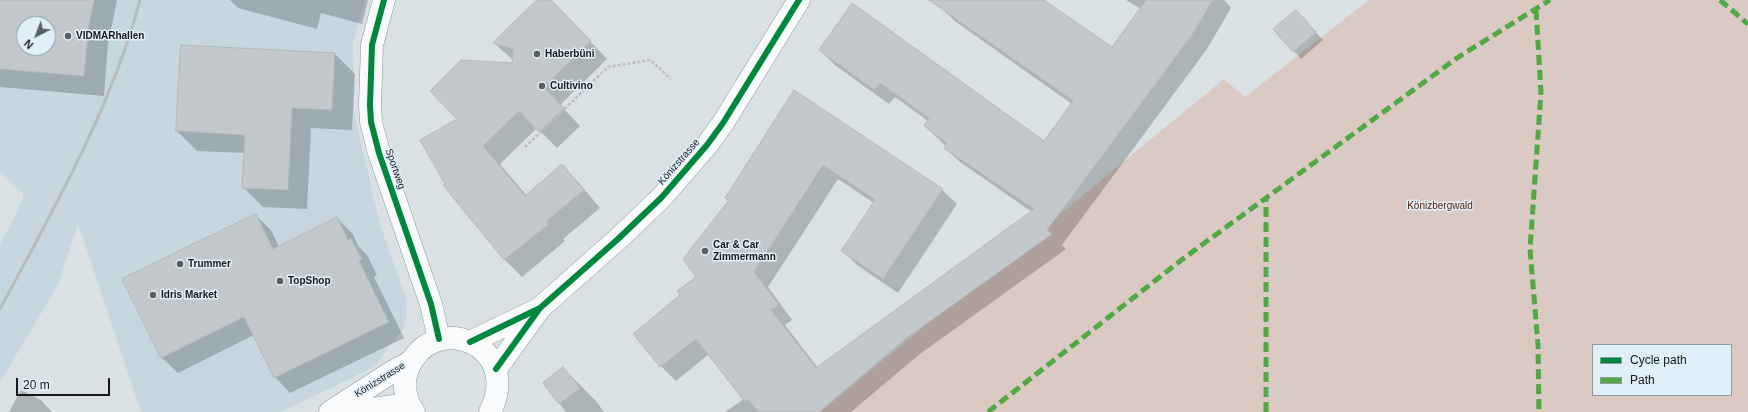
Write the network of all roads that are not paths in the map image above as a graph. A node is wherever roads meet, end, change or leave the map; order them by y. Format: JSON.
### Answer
{"nodes":[{"id":1,"x":384,"y":0,"type":"edge"},
{"id":2,"x":799,"y":0,"type":"edge"},
{"id":3,"x":540,"y":308,"type":"junction"},
{"id":4,"x":439,"y":339,"type":"junction"},
{"id":5,"x":470,"y":342,"type":"junction"},
{"id":6,"x":410,"y":362,"type":"junction"},
{"id":7,"x":496,"y":369,"type":"junction"},
{"id":8,"x":412,"y":409,"type":"edge"},
{"id":9,"x":330,"y":412,"type":"edge"},
{"id":10,"x":349,"y":412,"type":"edge"},
{"id":11,"x":490,"y":412,"type":"edge"}],
"edges":[{"from":1,"to":4,"type":"main road","name":"Sportweg"},
{"from":2,"to":3,"type":"main road","name":"Könizstrasse"},
{"from":3,"to":5,"type":"main road","name":"Könizstrasse"},
{"from":3,"to":7,"type":"main road","name":"Könizstrasse"},
{"from":4,"to":5,"type":"main road"},
{"from":4,"to":6,"type":"main road","name":"Könizstrasse"},
{"from":5,"to":7,"type":"main road"},
{"from":6,"to":8,"type":"main road","name":"Könizstrasse"},
{"from":6,"to":9,"type":"main road","name":"Könizstrasse"},
{"from":7,"to":11,"type":"main road"},
{"from":8,"to":10,"type":"main road","name":"Könizstrasse"}]}
